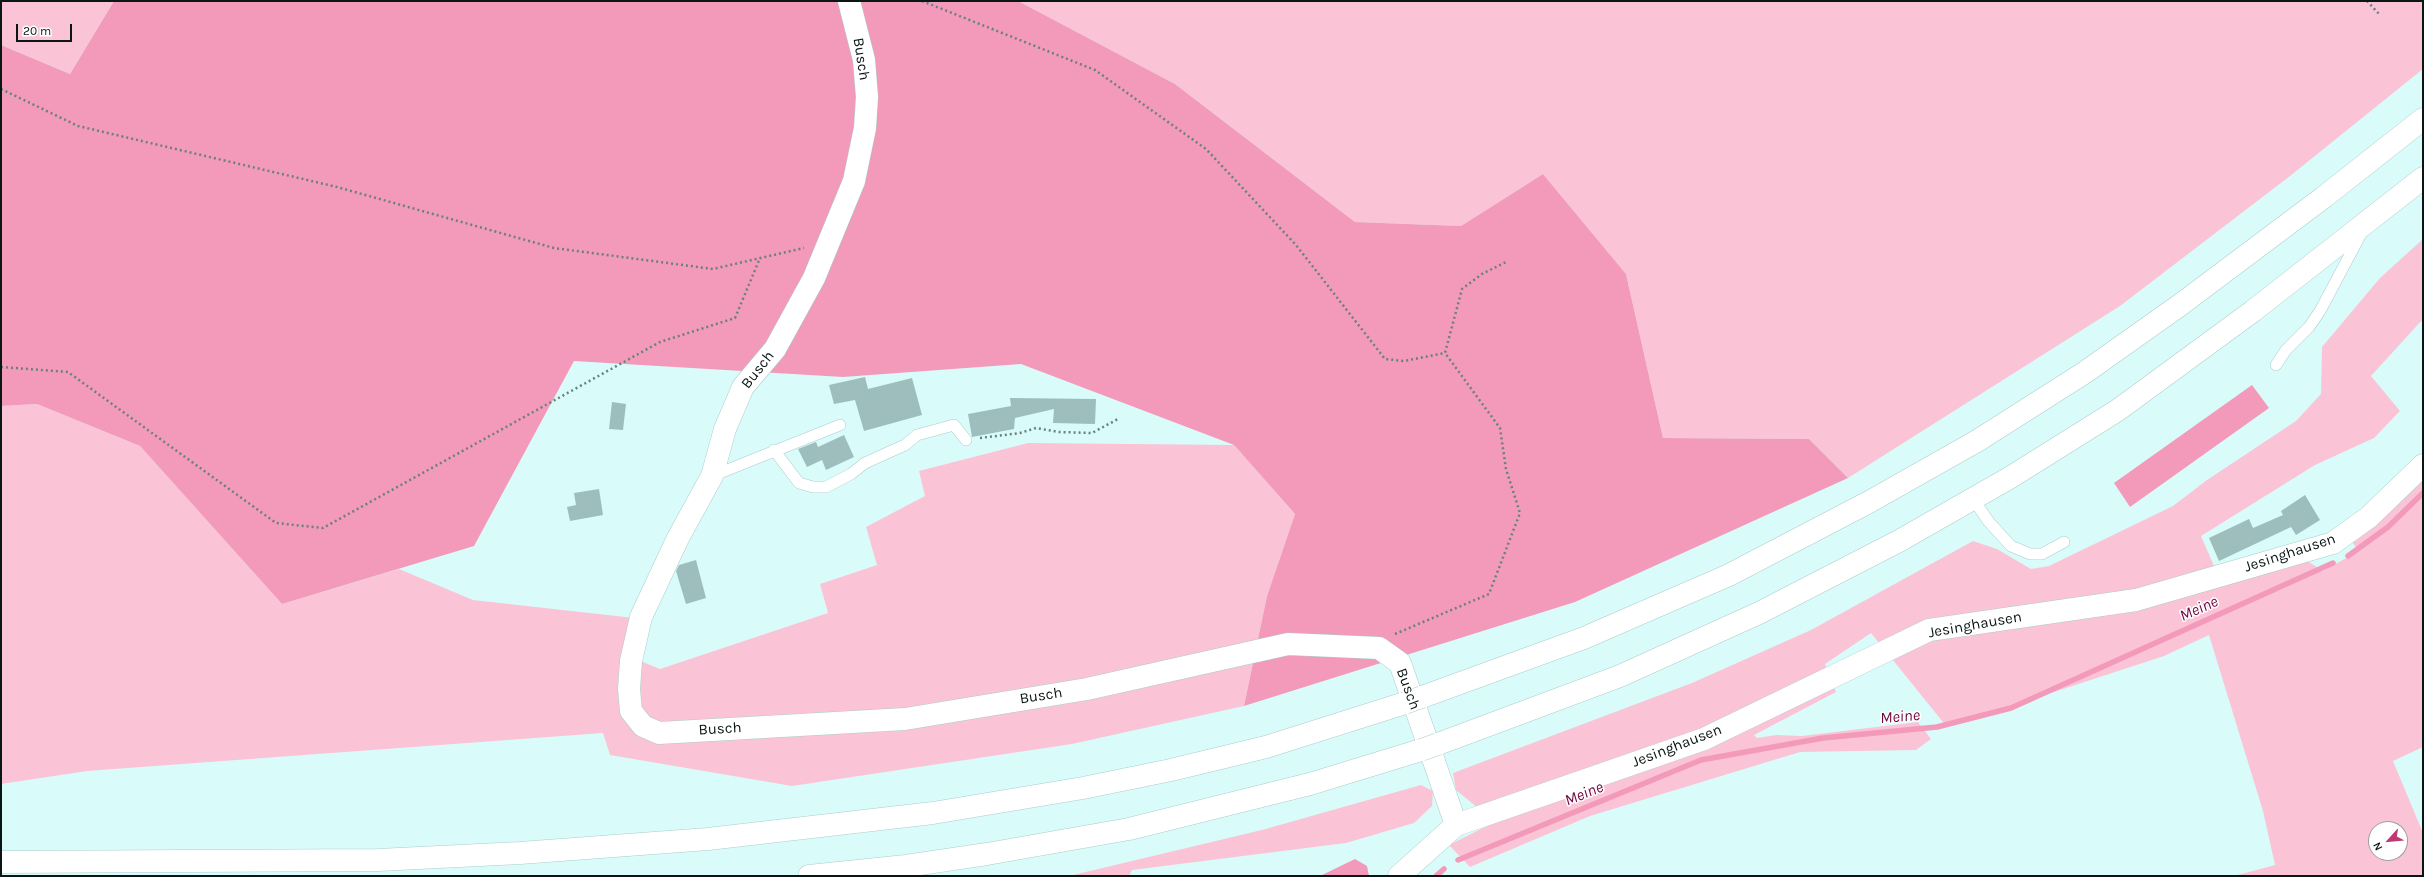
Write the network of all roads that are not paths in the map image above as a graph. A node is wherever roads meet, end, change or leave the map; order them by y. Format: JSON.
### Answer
{"nodes":[{"id":1,"x":849,"y":1,"type":"edge"},
{"id":2,"x":2423,"y":119,"type":"edge"},
{"id":3,"x":2423,"y":178,"type":"edge"},
{"id":4,"x":2367,"y":222,"type":"junction"},
{"id":5,"x":2276,"y":365,"type":"dead end"},
{"id":6,"x":840,"y":425,"type":"dead end"},
{"id":7,"x":966,"y":440,"type":"road end"},
{"id":8,"x":774,"y":450,"type":"junction"},
{"id":9,"x":2423,"y":465,"type":"edge"},
{"id":10,"x":712,"y":476,"type":"junction"},
{"id":11,"x":1973,"y":499,"type":"junction"},
{"id":12,"x":2064,"y":542,"type":"dead end"},
{"id":13,"x":1456,"y":825,"type":"junction"},
{"id":14,"x":1,"y":862,"type":"edge"},
{"id":15,"x":809,"y":876,"type":"edge"},
{"id":16,"x":1399,"y":876,"type":"edge"}],
"edges":[{"from":1,"to":10,"type":"main road","name":"Busch"},
{"from":2,"to":14,"type":"main road"},
{"from":3,"to":4,"type":"main road"},
{"from":4,"to":5,"type":"lane"},
{"from":4,"to":11,"type":"main road"},
{"from":6,"to":8,"type":"lane"},
{"from":7,"to":8,"type":"lane"},
{"from":8,"to":10,"type":"lane"},
{"from":9,"to":13,"type":"main road","name":"Jesinghausen"},
{"from":10,"to":13,"type":"main road","name":"Busch"},
{"from":11,"to":12,"type":"lane"},
{"from":11,"to":15,"type":"main road"},
{"from":13,"to":16,"type":"main road"}]}
